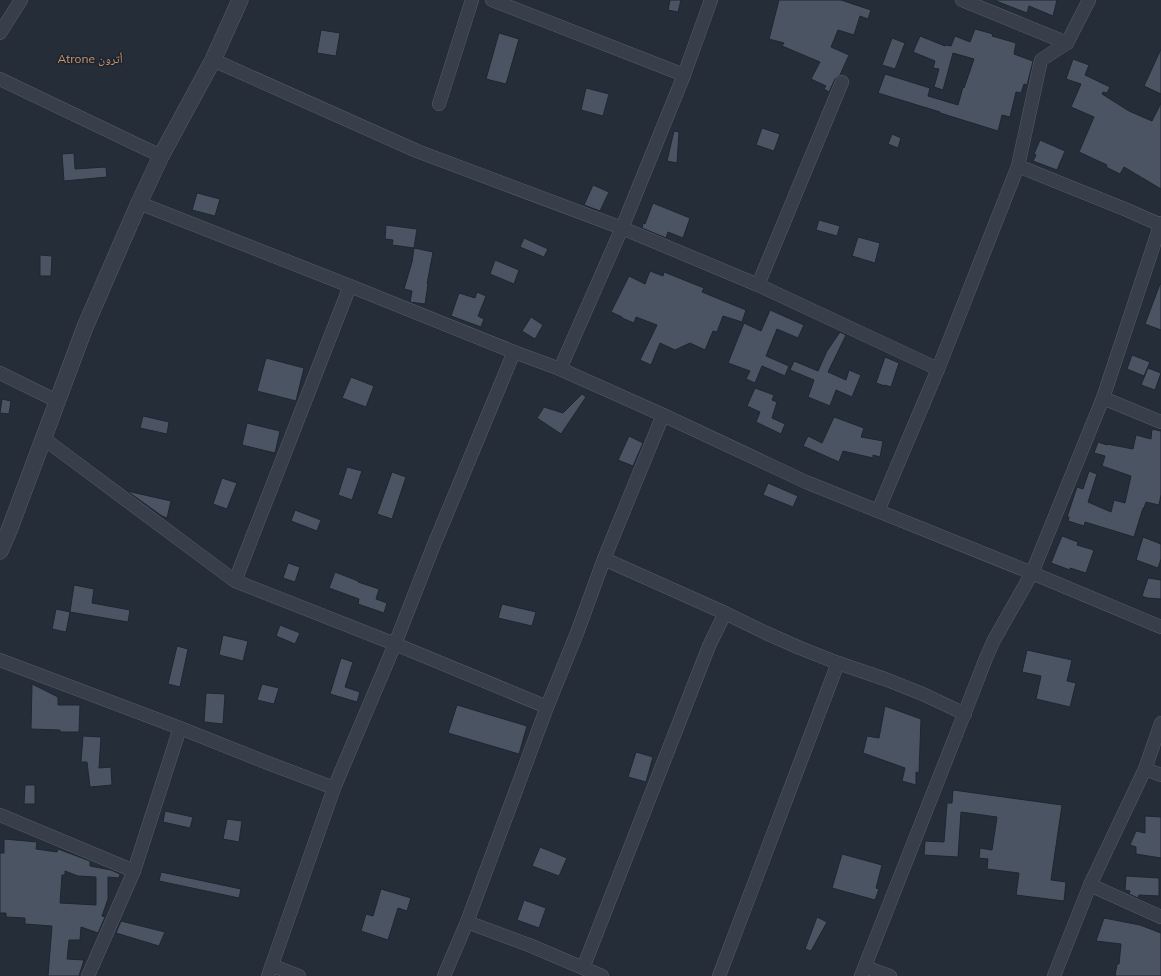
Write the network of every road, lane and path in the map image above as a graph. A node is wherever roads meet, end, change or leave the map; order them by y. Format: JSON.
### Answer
{"nodes":[{"id":1,"x":21,"y":0,"type":"edge"},
{"id":2,"x":240,"y":0,"type":"edge"},
{"id":3,"x":472,"y":0,"type":"edge"},
{"id":4,"x":492,"y":0,"type":"edge"},
{"id":5,"x":711,"y":0,"type":"edge"},
{"id":6,"x":962,"y":0,"type":"edge"},
{"id":7,"x":1089,"y":0,"type":"edge"},
{"id":8,"x":0,"y":33,"type":"edge"},
{"id":9,"x":1067,"y":43,"type":"junction"},
{"id":10,"x":213,"y":60,"type":"junction"},
{"id":11,"x":684,"y":75,"type":"junction"},
{"id":12,"x":0,"y":79,"type":"edge"},
{"id":13,"x":842,"y":82,"type":"dead end"},
{"id":14,"x":439,"y":104,"type":"dead end"},
{"id":15,"x":161,"y":156,"type":"junction"},
{"id":16,"x":1018,"y":166,"type":"junction"},
{"id":17,"x":138,"y":203,"type":"junction"},
{"id":18,"x":1161,"y":224,"type":"edge"},
{"id":19,"x":622,"y":228,"type":"junction"},
{"id":20,"x":758,"y":285,"type":"junction"},
{"id":21,"x":350,"y":286,"type":"junction"},
{"id":22,"x":514,"y":352,"type":"junction"},
{"id":23,"x":560,"y":369,"type":"junction"},
{"id":24,"x":938,"y":369,"type":"junction"},
{"id":25,"x":0,"y":373,"type":"edge"},
{"id":26,"x":1103,"y":398,"type":"junction"},
{"id":27,"x":57,"y":401,"type":"junction"},
{"id":28,"x":663,"y":415,"type":"junction"},
{"id":29,"x":1161,"y":422,"type":"edge"},
{"id":30,"x":43,"y":438,"type":"junction"},
{"id":31,"x":878,"y":511,"type":"junction"},
{"id":32,"x":0,"y":551,"type":"edge"},
{"id":33,"x":604,"y":559,"type":"junction"},
{"id":34,"x":1032,"y":573,"type":"junction"},
{"id":35,"x":235,"y":581,"type":"junction"},
{"id":36,"x":726,"y":612,"type":"junction"},
{"id":37,"x":1161,"y":627,"type":"edge"},
{"id":38,"x":395,"y":644,"type":"junction"},
{"id":39,"x":0,"y":660,"type":"edge"},
{"id":40,"x":838,"y":663,"type":"junction"},
{"id":41,"x":548,"y":707,"type":"junction"},
{"id":42,"x":965,"y":714,"type":"junction"},
{"id":43,"x":1161,"y":722,"type":"edge"},
{"id":44,"x":180,"y":728,"type":"junction"},
{"id":45,"x":1145,"y":769,"type":"junction"},
{"id":46,"x":1161,"y":775,"type":"edge"},
{"id":47,"x":334,"y":788,"type":"junction"},
{"id":48,"x":0,"y":815,"type":"edge"},
{"id":49,"x":134,"y":871,"type":"junction"},
{"id":50,"x":1090,"y":885,"type":"junction"},
{"id":51,"x":1161,"y":916,"type":"edge"},
{"id":52,"x":467,"y":922,"type":"junction"},
{"id":53,"x":584,"y":968,"type":"junction"},
{"id":54,"x":271,"y":971,"type":"edge"},
{"id":55,"x":863,"y":972,"type":"edge"},
{"id":56,"x":88,"y":976,"type":"edge"},
{"id":57,"x":299,"y":976,"type":"edge"},
{"id":58,"x":444,"y":976,"type":"edge"},
{"id":59,"x":602,"y":976,"type":"edge"},
{"id":60,"x":719,"y":976,"type":"edge"},
{"id":61,"x":890,"y":976,"type":"edge"},
{"id":62,"x":1054,"y":976,"type":"edge"}],
"edges":[{"from":1,"to":8,"type":"street"},
{"from":2,"to":10,"type":"street"},
{"from":3,"to":14,"type":"street"},
{"from":4,"to":11,"type":"street"},
{"from":5,"to":11,"type":"street"},
{"from":6,"to":9,"type":"street"},
{"from":7,"to":9,"type":"street"},
{"from":9,"to":16,"type":"street"},
{"from":10,"to":15,"type":"street"},
{"from":10,"to":19,"type":"street"},
{"from":11,"to":19,"type":"street"},
{"from":12,"to":15,"type":"street"},
{"from":13,"to":20,"type":"street"},
{"from":15,"to":17,"type":"street"},
{"from":16,"to":18,"type":"street"},
{"from":16,"to":24,"type":"street"},
{"from":17,"to":21,"type":"street"},
{"from":17,"to":27,"type":"street"},
{"from":18,"to":26,"type":"street"},
{"from":19,"to":20,"type":"street"},
{"from":19,"to":23,"type":"street"},
{"from":20,"to":24,"type":"street"},
{"from":21,"to":22,"type":"street"},
{"from":21,"to":35,"type":"street"},
{"from":22,"to":23,"type":"street"},
{"from":22,"to":38,"type":"street"},
{"from":23,"to":28,"type":"street"},
{"from":24,"to":31,"type":"street"},
{"from":25,"to":27,"type":"street"},
{"from":26,"to":29,"type":"street"},
{"from":26,"to":34,"type":"street"},
{"from":27,"to":30,"type":"street"},
{"from":28,"to":31,"type":"street"},
{"from":28,"to":33,"type":"street"},
{"from":30,"to":32,"type":"street"},
{"from":30,"to":35,"type":"street"},
{"from":31,"to":34,"type":"street"},
{"from":33,"to":36,"type":"street"},
{"from":33,"to":41,"type":"street"},
{"from":34,"to":37,"type":"street"},
{"from":34,"to":42,"type":"street"},
{"from":35,"to":38,"type":"street"},
{"from":36,"to":40,"type":"street"},
{"from":36,"to":53,"type":"street"},
{"from":38,"to":41,"type":"street"},
{"from":38,"to":47,"type":"street"},
{"from":39,"to":44,"type":"street"},
{"from":40,"to":42,"type":"street"},
{"from":40,"to":60,"type":"street"},
{"from":41,"to":52,"type":"street"},
{"from":42,"to":55,"type":"street"},
{"from":43,"to":45,"type":"street"},
{"from":44,"to":47,"type":"street"},
{"from":44,"to":49,"type":"street"},
{"from":45,"to":46,"type":"street"},
{"from":45,"to":50,"type":"street"},
{"from":47,"to":54,"type":"street"},
{"from":48,"to":49,"type":"street"},
{"from":49,"to":56,"type":"street"},
{"from":50,"to":51,"type":"street"},
{"from":50,"to":62,"type":"street"},
{"from":52,"to":53,"type":"street"},
{"from":52,"to":58,"type":"street"},
{"from":53,"to":59,"type":"street"},
{"from":54,"to":57,"type":"street"},
{"from":55,"to":61,"type":"street"}]}
